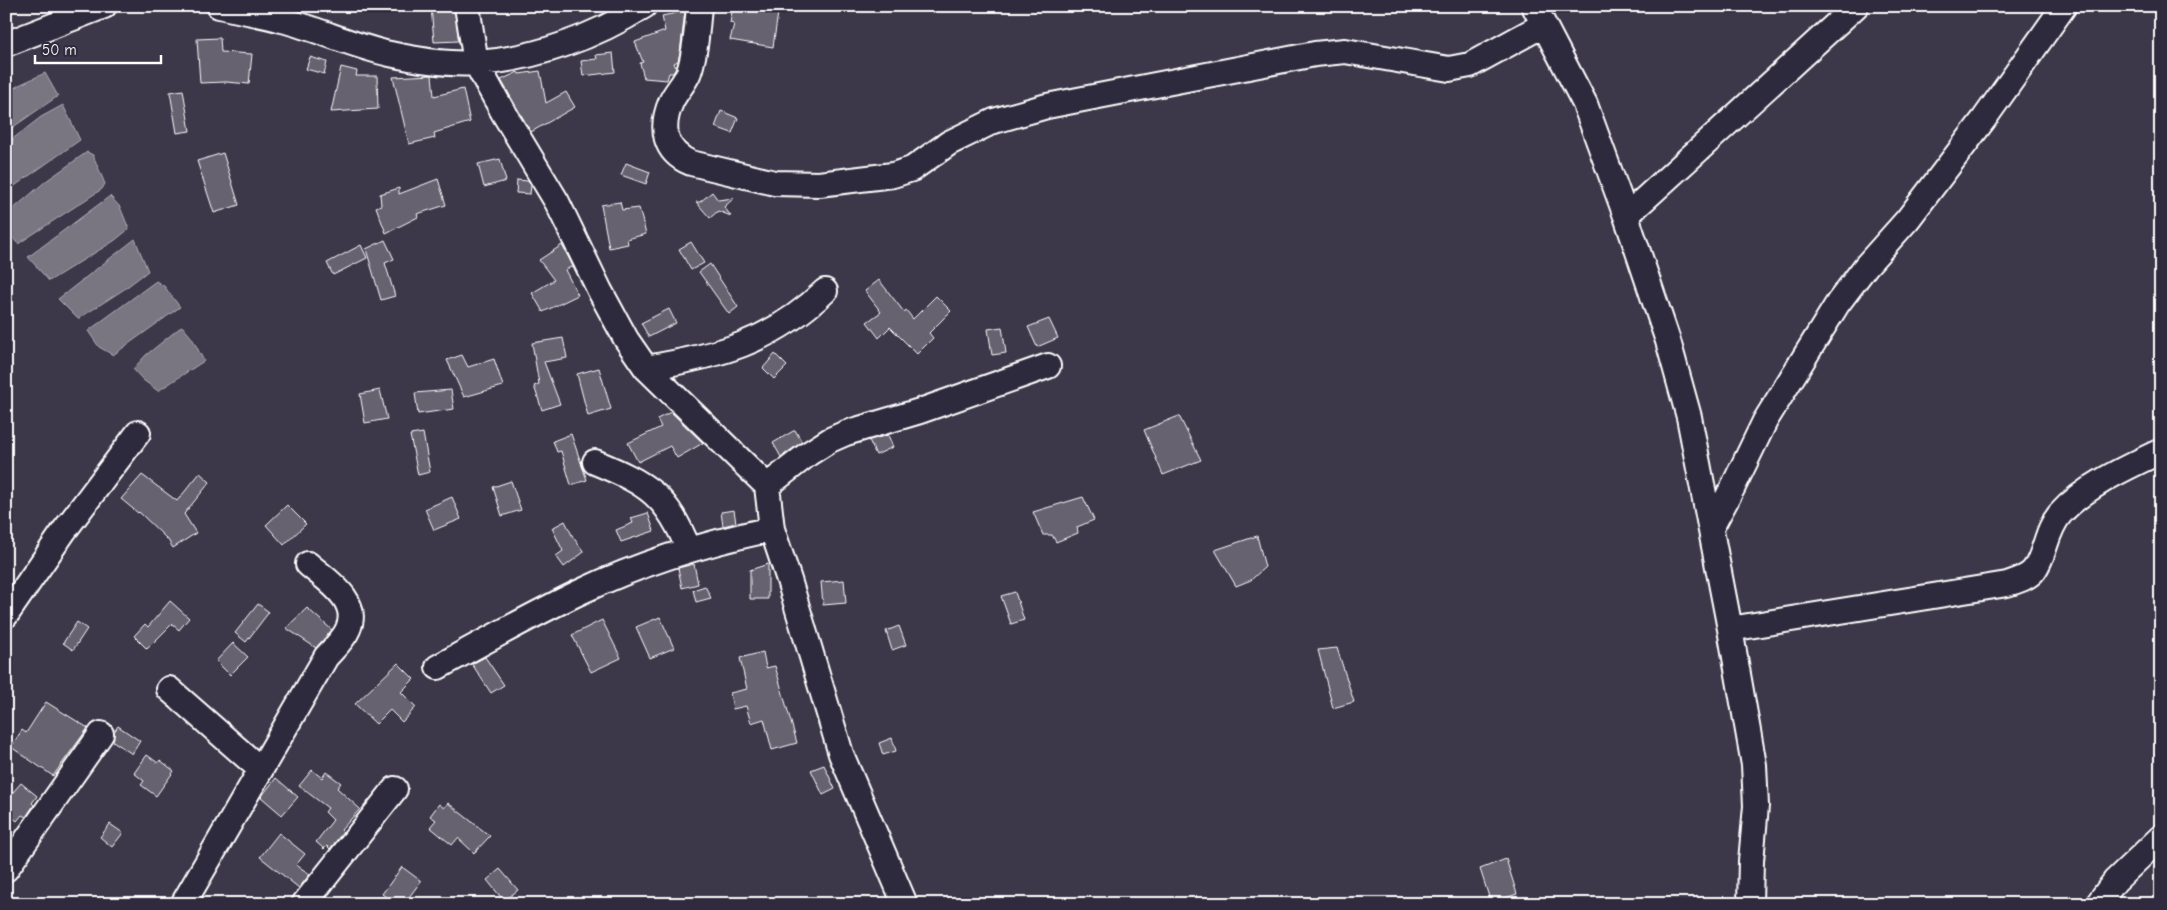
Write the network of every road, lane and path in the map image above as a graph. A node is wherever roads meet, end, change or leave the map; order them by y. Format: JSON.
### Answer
{"nodes":[{"id":1,"x":104,"y":6,"type":"edge"},
{"id":2,"x":219,"y":6,"type":"edge"},
{"id":3,"x":466,"y":6,"type":"edge"},
{"id":4,"x":644,"y":6,"type":"edge"},
{"id":5,"x":699,"y":6,"type":"edge"},
{"id":6,"x":1856,"y":6,"type":"edge"},
{"id":7,"x":2064,"y":6,"type":"edge"},
{"id":8,"x":1539,"y":16,"type":"edge"},
{"id":9,"x":6,"y":44,"type":"edge"},
{"id":10,"x":476,"y":63,"type":"junction"},
{"id":11,"x":1626,"y":216,"type":"junction"},
{"id":12,"x":825,"y":291,"type":"dead end"},
{"id":13,"x":1048,"y":366,"type":"dead end"},
{"id":14,"x":646,"y":368,"type":"junction"},
{"id":15,"x":138,"y":433,"type":"dead end"},
{"id":16,"x":2161,"y":451,"type":"edge"},
{"id":17,"x":595,"y":462,"type":"dead end"},
{"id":18,"x":767,"y":486,"type":"junction"},
{"id":19,"x":1711,"y":528,"type":"junction"},
{"id":20,"x":772,"y":529,"type":"junction"},
{"id":21,"x":689,"y":550,"type":"junction"},
{"id":22,"x":308,"y":564,"type":"dead end"},
{"id":23,"x":6,"y":615,"type":"edge"},
{"id":24,"x":1730,"y":629,"type":"junction"},
{"id":25,"x":438,"y":667,"type":"dead end"},
{"id":26,"x":169,"y":688,"type":"dead end"},
{"id":27,"x":101,"y":734,"type":"dead end"},
{"id":28,"x":260,"y":769,"type":"junction"},
{"id":29,"x":395,"y":789,"type":"dead end"},
{"id":30,"x":2161,"y":838,"type":"edge"},
{"id":31,"x":6,"y":869,"type":"edge"},
{"id":32,"x":182,"y":904,"type":"edge"},
{"id":33,"x":304,"y":904,"type":"edge"},
{"id":34,"x":905,"y":904,"type":"edge"},
{"id":35,"x":1750,"y":904,"type":"edge"},
{"id":36,"x":2098,"y":904,"type":"edge"}],
"edges":[{"from":1,"to":9,"type":"street"},
{"from":2,"to":10,"type":"street"},
{"from":3,"to":10,"type":"street"},
{"from":4,"to":10,"type":"street"},
{"from":5,"to":8,"type":"street"},
{"from":6,"to":11,"type":"street"},
{"from":7,"to":19,"type":"street"},
{"from":8,"to":11,"type":"street"},
{"from":10,"to":14,"type":"street"},
{"from":11,"to":19,"type":"street"},
{"from":12,"to":14,"type":"street"},
{"from":13,"to":18,"type":"street"},
{"from":14,"to":18,"type":"street"},
{"from":15,"to":23,"type":"street"},
{"from":16,"to":24,"type":"street"},
{"from":17,"to":21,"type":"street"},
{"from":18,"to":20,"type":"street"},
{"from":19,"to":24,"type":"street"},
{"from":20,"to":21,"type":"street"},
{"from":20,"to":34,"type":"street"},
{"from":21,"to":25,"type":"street"},
{"from":22,"to":28,"type":"street"},
{"from":24,"to":35,"type":"street"},
{"from":26,"to":28,"type":"street"},
{"from":27,"to":31,"type":"street"},
{"from":28,"to":32,"type":"street"},
{"from":29,"to":33,"type":"street"},
{"from":30,"to":36,"type":"street"}]}
